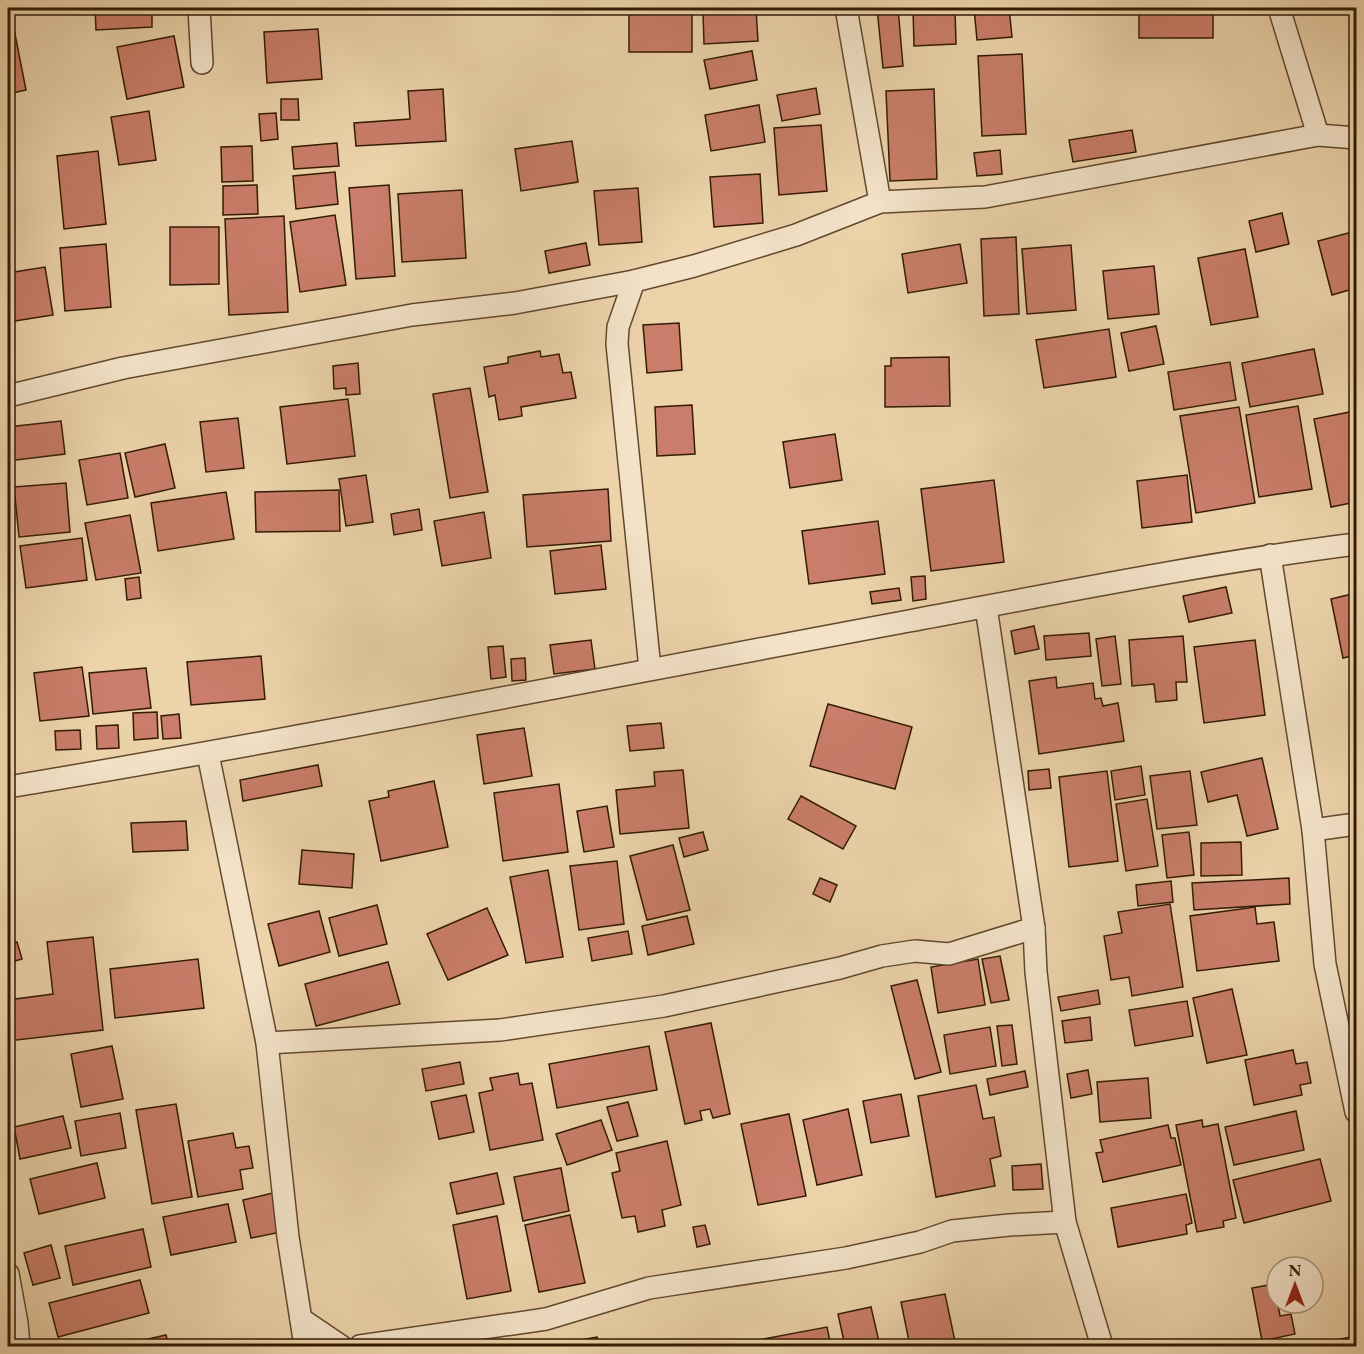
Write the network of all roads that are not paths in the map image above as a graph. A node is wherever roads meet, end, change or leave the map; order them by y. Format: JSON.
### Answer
{"nodes":[{"id":1,"x":199,"y":8,"type":"edge"},
{"id":2,"x":846,"y":8,"type":"edge"},
{"id":3,"x":1279,"y":8,"type":"edge"},
{"id":4,"x":202,"y":63,"type":"dead end"},
{"id":5,"x":1318,"y":135,"type":"junction"},
{"id":6,"x":1356,"y":138,"type":"edge"},
{"id":7,"x":880,"y":202,"type":"junction"},
{"id":8,"x":634,"y":281,"type":"junction"},
{"id":9,"x":8,"y":396,"type":"edge"},
{"id":10,"x":1356,"y":544,"type":"edge"},
{"id":11,"x":1270,"y":555,"type":"junction"},
{"id":12,"x":986,"y":607,"type":"junction"},
{"id":13,"x":650,"y":669,"type":"junction"},
{"id":14,"x":208,"y":754,"type":"junction"},
{"id":15,"x":8,"y":787,"type":"edge"},
{"id":16,"x":1356,"y":825,"type":"edge"},
{"id":17,"x":1313,"y":830,"type":"junction"},
{"id":18,"x":1034,"y":928,"type":"junction"},
{"id":19,"x":267,"y":1042,"type":"junction"},
{"id":20,"x":1356,"y":1112,"type":"edge"},
{"id":21,"x":1065,"y":1222,"type":"junction"},
{"id":22,"x":8,"y":1274,"type":"edge"},
{"id":23,"x":301,"y":1319,"type":"junction"},
{"id":24,"x":19,"y":1347,"type":"edge"},
{"id":25,"x":305,"y":1347,"type":"edge"},
{"id":26,"x":340,"y":1347,"type":"edge"},
{"id":27,"x":360,"y":1347,"type":"edge"},
{"id":28,"x":1102,"y":1347,"type":"edge"}],
"edges":[{"from":1,"to":4,"type":"street"},
{"from":2,"to":7,"type":"street"},
{"from":3,"to":5,"type":"street"},
{"from":5,"to":6,"type":"street"},
{"from":5,"to":7,"type":"street"},
{"from":7,"to":8,"type":"street"},
{"from":8,"to":9,"type":"street"},
{"from":8,"to":13,"type":"street"},
{"from":10,"to":11,"type":"street"},
{"from":11,"to":12,"type":"street"},
{"from":11,"to":17,"type":"street"},
{"from":12,"to":13,"type":"street"},
{"from":12,"to":18,"type":"street"},
{"from":13,"to":14,"type":"street"},
{"from":14,"to":15,"type":"street"},
{"from":14,"to":19,"type":"street"},
{"from":16,"to":17,"type":"street"},
{"from":17,"to":20,"type":"street"},
{"from":18,"to":19,"type":"street"},
{"from":18,"to":21,"type":"street"},
{"from":19,"to":23,"type":"street"},
{"from":21,"to":27,"type":"street"},
{"from":21,"to":28,"type":"street"},
{"from":22,"to":24,"type":"street"},
{"from":23,"to":25,"type":"street"},
{"from":23,"to":26,"type":"street"}]}
